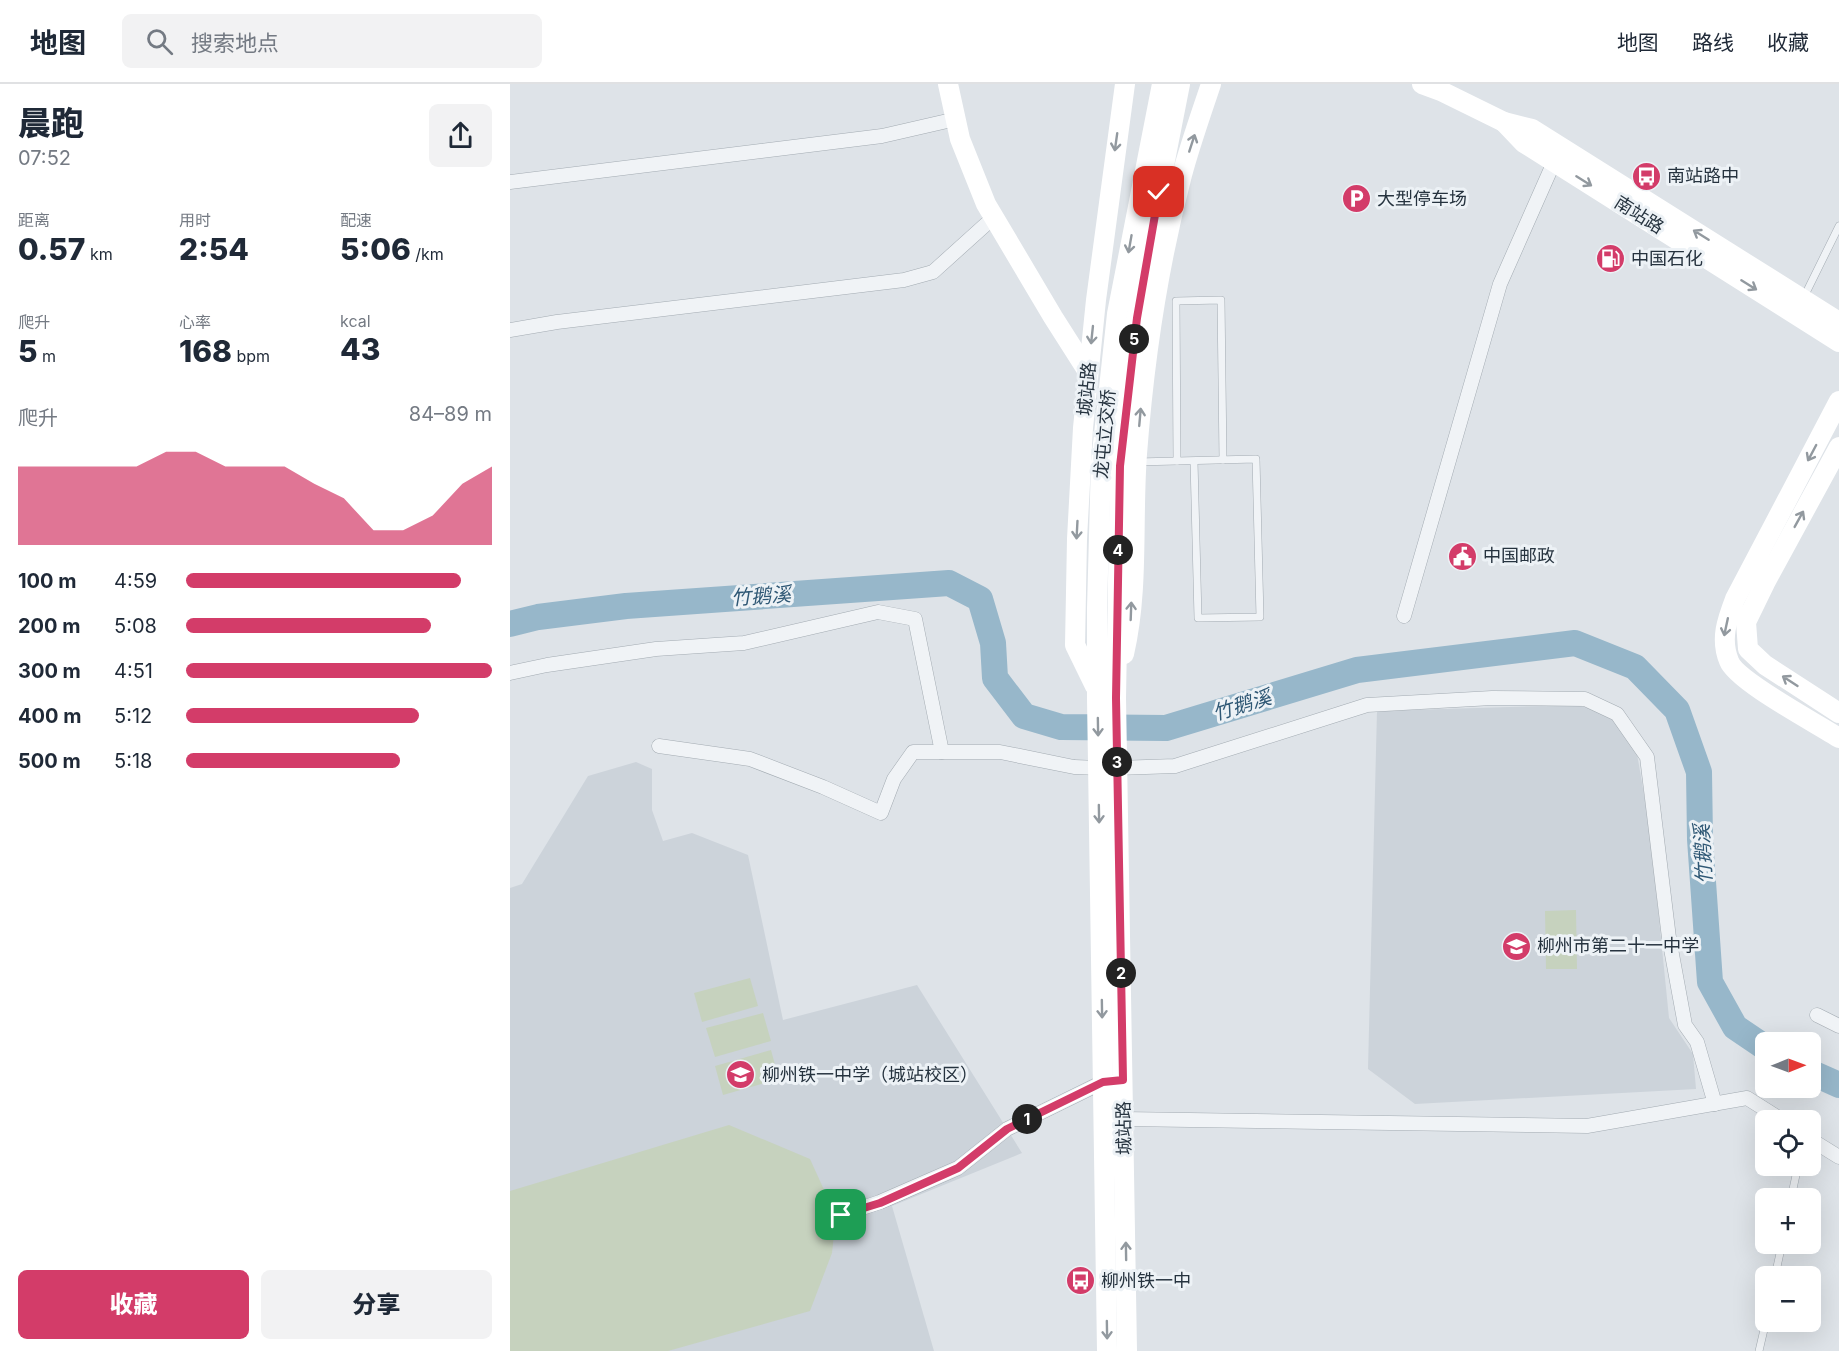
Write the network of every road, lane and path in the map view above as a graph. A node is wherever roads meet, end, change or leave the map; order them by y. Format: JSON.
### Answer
{"nodes":[{"id":1,"x":948,"y":84,"type":"edge"},
{"id":2,"x":1125,"y":84,"type":"edge"},
{"id":3,"x":1162,"y":84,"type":"edge"},
{"id":4,"x":1180,"y":84,"type":"edge"},
{"id":5,"x":1211,"y":84,"type":"edge"},
{"id":6,"x":1422,"y":84,"type":"edge"},
{"id":7,"x":956,"y":119,"type":"junction"},
{"id":8,"x":1504,"y":122,"type":"junction"},
{"id":9,"x":1554,"y":162,"type":"junction"},
{"id":10,"x":510,"y":182,"type":"edge"},
{"id":11,"x":994,"y":217,"type":"junction"},
{"id":12,"x":1839,"y":226,"type":"edge"},
{"id":13,"x":1803,"y":299,"type":"junction"},
{"id":14,"x":1839,"y":322,"type":"edge"},
{"id":15,"x":510,"y":330,"type":"edge"},
{"id":16,"x":1839,"y":342,"type":"edge"},
{"id":17,"x":1088,"y":372,"type":"junction"},
{"id":18,"x":1839,"y":401,"type":"edge"},
{"id":19,"x":1839,"y":447,"type":"edge"},
{"id":20,"x":1223,"y":460,"type":"junction"},
{"id":21,"x":1178,"y":461,"type":"junction"},
{"id":22,"x":1194,"y":461,"type":"junction"},
{"id":23,"x":1137,"y":462,"type":"junction"},
{"id":24,"x":1117,"y":602,"type":"joint"},
{"id":25,"x":1097,"y":609,"type":"joint"},
{"id":26,"x":1404,"y":616,"type":"dead end"},
{"id":27,"x":510,"y":673,"type":"edge"},
{"id":28,"x":1107,"y":694,"type":"junction"},
{"id":29,"x":1839,"y":712,"type":"edge"},
{"id":30,"x":1839,"y":738,"type":"edge"},
{"id":31,"x":659,"y":746,"type":"dead end"},
{"id":32,"x":942,"y":752,"type":"junction"},
{"id":33,"x":1108,"y":762,"type":"junction"},
{"id":34,"x":1817,"y":1015,"type":"dead end"},
{"id":35,"x":1839,"y":1026,"type":"edge"},
{"id":36,"x":1123,"y":1080,"type":"junction"},
{"id":37,"x":1103,"y":1082,"type":"junction"},
{"id":38,"x":1715,"y":1104,"type":"junction"},
{"id":39,"x":1766,"y":1110,"type":"edge"},
{"id":40,"x":1124,"y":1119,"type":"junction"},
{"id":41,"x":1821,"y":1146,"type":"edge"},
{"id":42,"x":1839,"y":1157,"type":"edge"},
{"id":43,"x":841,"y":1215,"type":"dead end"},
{"id":44,"x":1763,"y":1332,"type":"edge"},
{"id":45,"x":1107,"y":1351,"type":"edge"},
{"id":46,"x":1126,"y":1351,"type":"edge"},
{"id":47,"x":1759,"y":1351,"type":"edge"}],
"edges":[{"from":1,"to":7,"type":"main road"},
{"from":2,"to":17,"type":"main road","name":"城站路","one_way":true},
{"from":3,"to":25,"type":"main road","name":"龙屯立交桥","one_way":true},
{"from":4,"to":24,"type":"main road","name":"龙屯立交桥"},
{"from":23,"to":5,"type":"main road","name":"城站路","one_way":true},
{"from":6,"to":8,"type":"main road","name":"南站路"},
{"from":7,"to":10,"type":"street"},
{"from":7,"to":11,"type":"main road"},
{"from":8,"to":9,"type":"main road","name":"南站路"},
{"from":13,"to":8,"type":"main road","name":"南站路","one_way":true},
{"from":9,"to":16,"type":"main road","name":"南站路","one_way":true},
{"from":9,"to":26,"type":"street"},
{"from":11,"to":15,"type":"street"},
{"from":11,"to":17,"type":"main road"},
{"from":12,"to":13,"type":"lane"},
{"from":13,"to":14,"type":"main road","name":"南站路"},
{"from":17,"to":28,"type":"main road","name":"城站路","one_way":true},
{"from":18,"to":30,"type":"main road","one_way":true},
{"from":29,"to":19,"type":"main road","one_way":true},
{"from":20,"to":21,"type":"lane"},
{"from":20,"to":22,"type":"lane"},
{"from":20,"to":22,"type":"lane"},
{"from":21,"to":22,"type":"lane"},
{"from":21,"to":23,"type":"lane"},
{"from":28,"to":23,"type":"main road","name":"城站路","one_way":true},
{"from":24,"to":28,"type":"main road","name":"城站路"},
{"from":25,"to":28,"type":"main road","name":"城站路"},
{"from":27,"to":32,"type":"street"},
{"from":28,"to":33,"type":"main road","name":"城站路"},
{"from":31,"to":32,"type":"street"},
{"from":32,"to":33,"type":"street"},
{"from":33,"to":36,"type":"main road","name":"城站路"},
{"from":33,"to":37,"type":"main road","name":"城站路","one_way":true},
{"from":33,"to":38,"type":"street"},
{"from":34,"to":35,"type":"street"},
{"from":36,"to":37,"type":"street"},
{"from":36,"to":40,"type":"main road","name":"城站路"},
{"from":37,"to":43,"type":"street"},
{"from":37,"to":45,"type":"main road","name":"城站路","one_way":true},
{"from":38,"to":39,"type":"street"},
{"from":38,"to":40,"type":"street"},
{"from":46,"to":40,"type":"main road","name":"城站路","one_way":true},
{"from":41,"to":42,"type":"street"},
{"from":44,"to":47,"type":"lane"}]}
